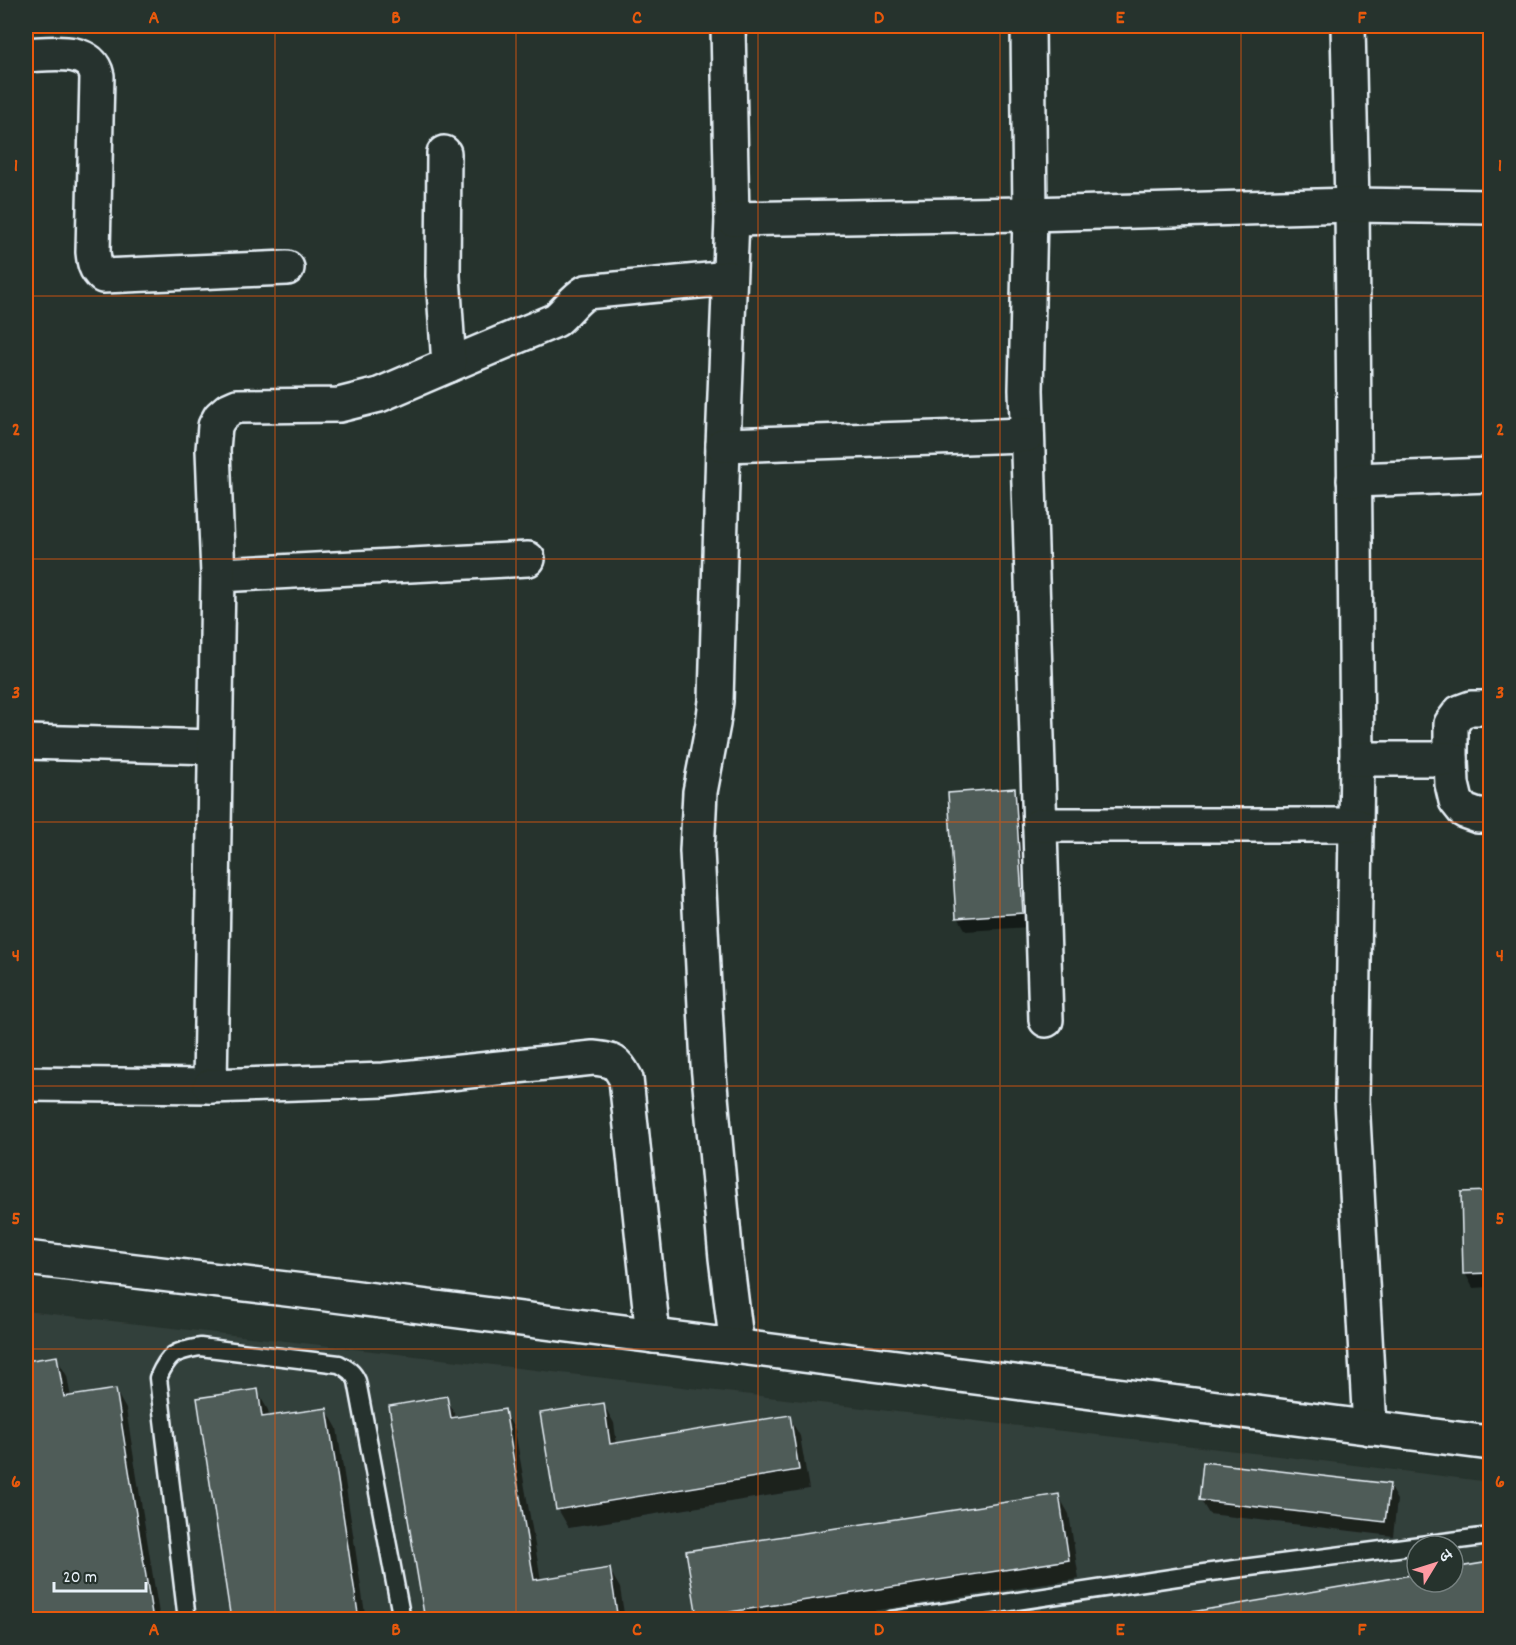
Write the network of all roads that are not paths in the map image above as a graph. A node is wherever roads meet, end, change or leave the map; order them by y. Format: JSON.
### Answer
{"nodes":[{"id":1,"x":728,"y":26,"type":"edge"},
{"id":2,"x":1028,"y":26,"type":"edge"},
{"id":3,"x":1348,"y":26,"type":"edge"},
{"id":4,"x":26,"y":55,"type":"edge"},
{"id":5,"x":444,"y":153,"type":"dead end"},
{"id":6,"x":1352,"y":205,"type":"junction"},
{"id":7,"x":1491,"y":207,"type":"edge"},
{"id":8,"x":1030,"y":214,"type":"junction"},
{"id":9,"x":732,"y":219,"type":"junction"},
{"id":10,"x":287,"y":268,"type":"dead end"},
{"id":11,"x":729,"y":278,"type":"junction"},
{"id":12,"x":449,"y":365,"type":"junction"},
{"id":13,"x":1027,"y":435,"type":"junction"},
{"id":14,"x":723,"y":445,"type":"junction"},
{"id":15,"x":1491,"y":475,"type":"edge"},
{"id":16,"x":1354,"y":480,"type":"junction"},
{"id":17,"x":528,"y":559,"type":"dead end"},
{"id":18,"x":218,"y":575,"type":"junction"},
{"id":19,"x":1491,"y":708,"type":"edge"},
{"id":20,"x":26,"y":742,"type":"edge"},
{"id":21,"x":215,"y":747,"type":"junction"},
{"id":22,"x":1357,"y":759,"type":"junction"},
{"id":23,"x":1451,"y":759,"type":"junction"},
{"id":24,"x":1491,"y":816,"type":"edge"},
{"id":25,"x":1040,"y":825,"type":"junction"},
{"id":26,"x":1356,"y":825,"type":"junction"},
{"id":27,"x":1046,"y":1020,"type":"dead end"},
{"id":28,"x":26,"y":1084,"type":"edge"},
{"id":29,"x":210,"y":1086,"type":"junction"},
{"id":30,"x":26,"y":1258,"type":"edge"},
{"id":31,"x":652,"y":1336,"type":"junction"},
{"id":32,"x":737,"y":1347,"type":"junction"},
{"id":33,"x":1370,"y":1428,"type":"junction"},
{"id":34,"x":1491,"y":1443,"type":"edge"},
{"id":35,"x":1491,"y":1536,"type":"edge"},
{"id":36,"x":982,"y":1613,"type":"edge"},
{"id":37,"x":187,"y":1620,"type":"edge"},
{"id":38,"x":402,"y":1620,"type":"edge"},
{"id":39,"x":891,"y":1620,"type":"edge"}],
"edges":[{"from":1,"to":9,"type":"street"},
{"from":2,"to":8,"type":"street"},
{"from":3,"to":6,"type":"street"},
{"from":4,"to":10,"type":"street"},
{"from":5,"to":12,"type":"street"},
{"from":6,"to":7,"type":"street"},
{"from":6,"to":8,"type":"street"},
{"from":6,"to":16,"type":"street"},
{"from":8,"to":9,"type":"street"},
{"from":8,"to":13,"type":"street"},
{"from":9,"to":11,"type":"street"},
{"from":11,"to":12,"type":"street"},
{"from":11,"to":14,"type":"street"},
{"from":12,"to":18,"type":"street"},
{"from":13,"to":14,"type":"street"},
{"from":13,"to":25,"type":"street"},
{"from":14,"to":32,"type":"street"},
{"from":15,"to":16,"type":"street"},
{"from":16,"to":22,"type":"street"},
{"from":17,"to":18,"type":"street"},
{"from":18,"to":21,"type":"street"},
{"from":19,"to":23,"type":"street"},
{"from":20,"to":21,"type":"street"},
{"from":21,"to":29,"type":"street"},
{"from":22,"to":23,"type":"street"},
{"from":22,"to":26,"type":"street"},
{"from":23,"to":24,"type":"street"},
{"from":25,"to":26,"type":"street"},
{"from":25,"to":27,"type":"street"},
{"from":26,"to":33,"type":"street"},
{"from":28,"to":29,"type":"street"},
{"from":29,"to":31,"type":"street"},
{"from":30,"to":31,"type":"street"},
{"from":31,"to":32,"type":"street"},
{"from":32,"to":33,"type":"street"},
{"from":33,"to":34,"type":"street"},
{"from":35,"to":36,"type":"lane"},
{"from":36,"to":39,"type":"lane"},
{"from":37,"to":38,"type":"lane"}]}
